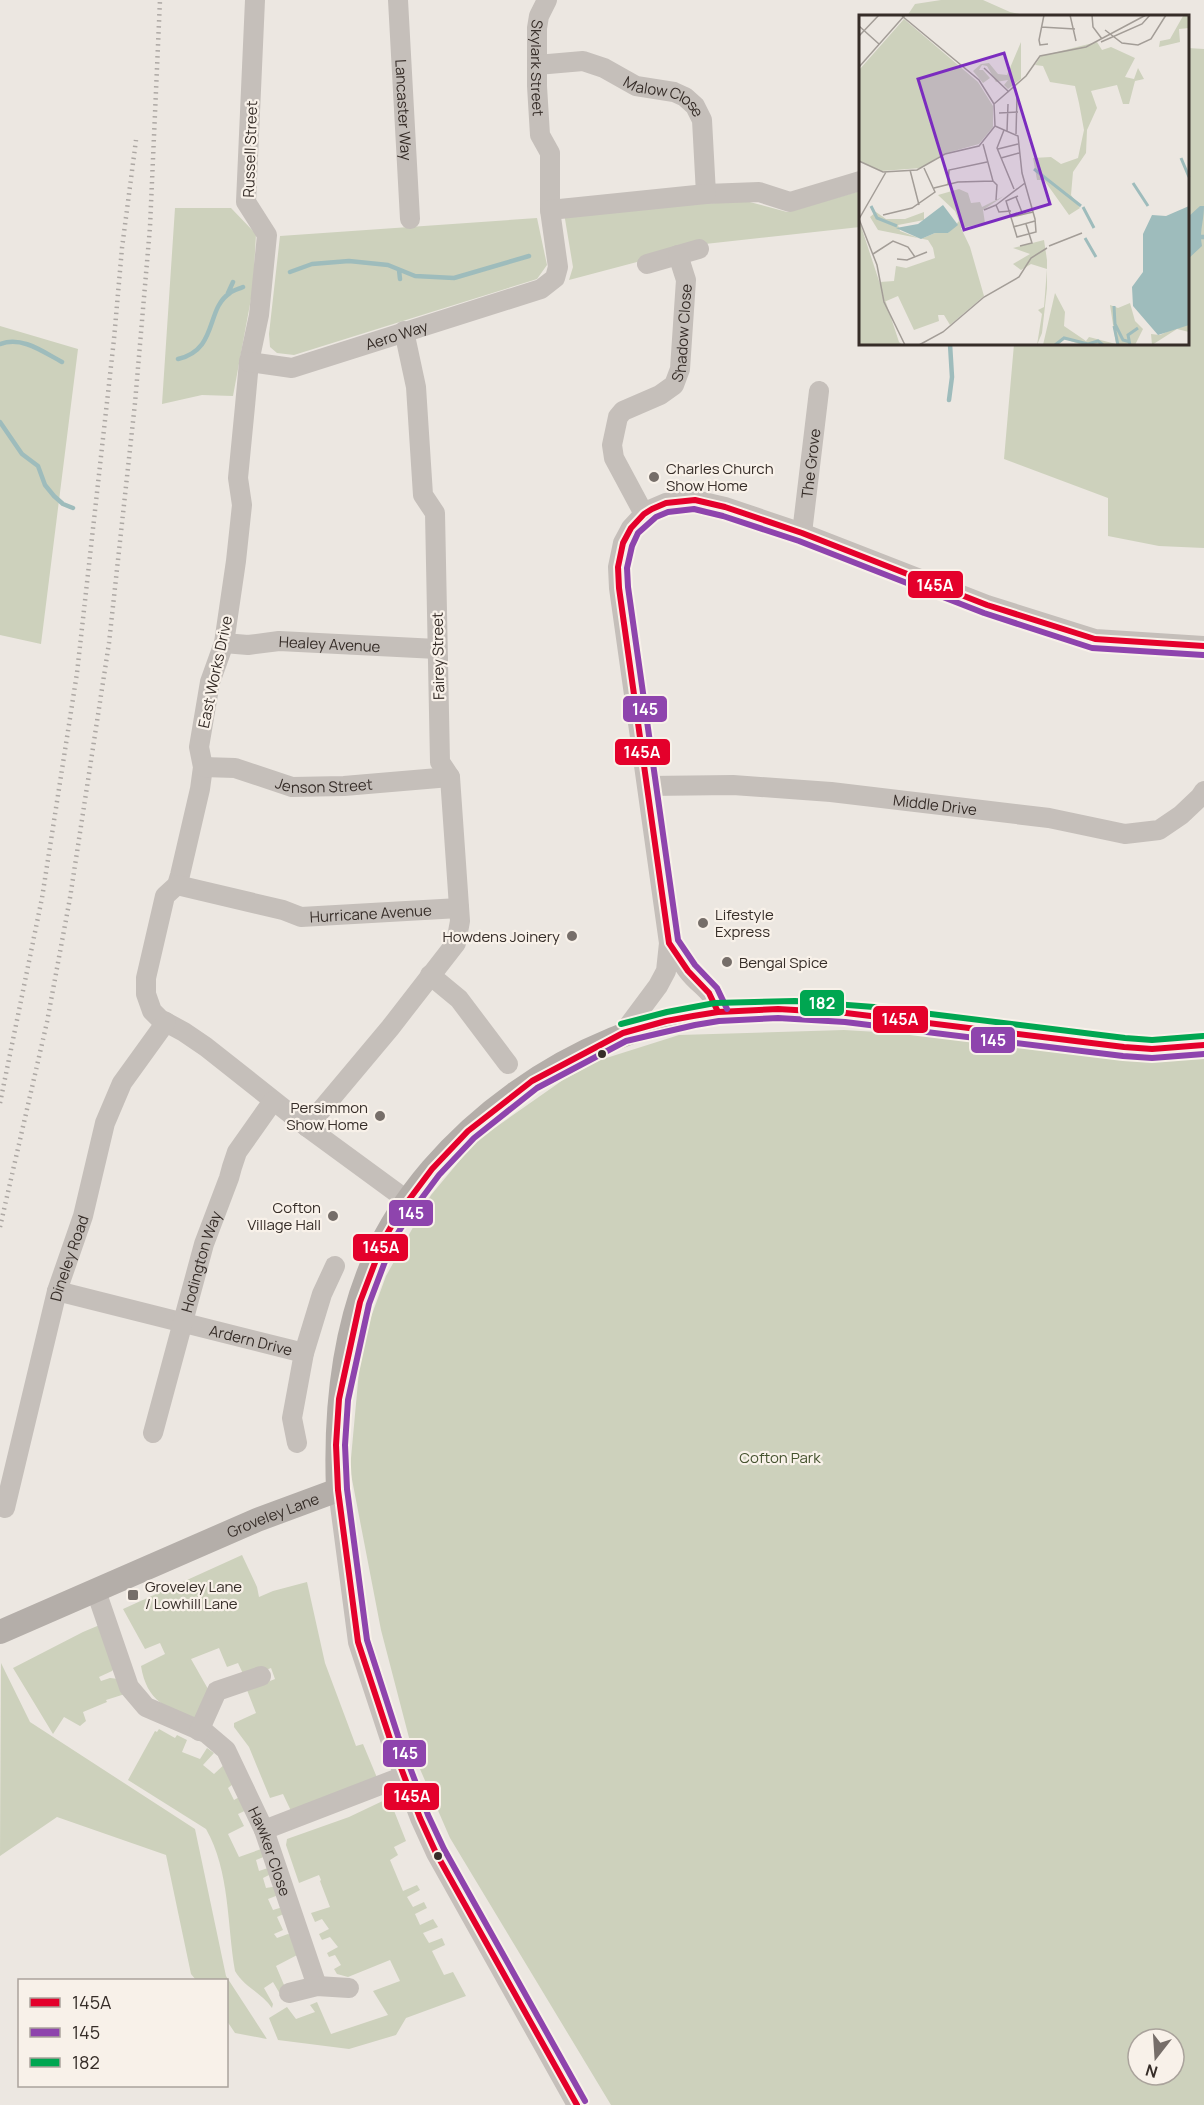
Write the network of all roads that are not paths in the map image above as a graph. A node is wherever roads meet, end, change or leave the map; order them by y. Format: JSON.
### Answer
{"nodes":[{"id":1,"x":255,"y":0,"type":"edge"},
{"id":2,"x":398,"y":0,"type":"edge"},
{"id":3,"x":547,"y":0,"type":"edge"},
{"id":4,"x":537,"y":65,"type":"junction"},
{"id":5,"x":859,"y":182,"type":"edge"},
{"id":6,"x":706,"y":194,"type":"junction"},
{"id":7,"x":550,"y":210,"type":"junction"},
{"id":8,"x":410,"y":219,"type":"dead end"},
{"id":9,"x":699,"y":249,"type":"dead end"},
{"id":10,"x":678,"y":255,"type":"junction"},
{"id":11,"x":647,"y":264,"type":"dead end"},
{"id":12,"x":541,"y":289,"type":"joint"},
{"id":13,"x":404,"y":330,"type":"junction"},
{"id":14,"x":249,"y":362,"type":"junction"},
{"id":15,"x":819,"y":391,"type":"dead end"},
{"id":16,"x":644,"y":514,"type":"junction"},
{"id":17,"x":802,"y":533,"type":"junction"},
{"id":18,"x":224,"y":643,"type":"junction"},
{"id":19,"x":1204,"y":646,"type":"edge"},
{"id":20,"x":437,"y":649,"type":"junction"},
{"id":21,"x":203,"y":768,"type":"junction"},
{"id":22,"x":450,"y":777,"type":"junction"},
{"id":23,"x":648,"y":786,"type":"junction"},
{"id":24,"x":1204,"y":791,"type":"edge"},
{"id":25,"x":177,"y":885,"type":"junction"},
{"id":26,"x":459,"y":908,"type":"junction"},
{"id":27,"x":669,"y":943,"type":"junction"},
{"id":28,"x":689,"y":973,"type":"junction"},
{"id":29,"x":430,"y":975,"type":"junction"},
{"id":30,"x":658,"y":986,"type":"junction"},
{"id":31,"x":718,"y":1012,"type":"junction"},
{"id":32,"x":166,"y":1022,"type":"junction"},
{"id":33,"x":623,"y":1033,"type":"junction"},
{"id":34,"x":1204,"y":1045,"type":"edge"},
{"id":35,"x":508,"y":1064,"type":"dead end"},
{"id":36,"x":273,"y":1101,"type":"junction"},
{"id":37,"x":307,"y":1127,"type":"junction"},
{"id":38,"x":408,"y":1201,"type":"junction"},
{"id":39,"x":335,"y":1266,"type":"dead end"},
{"id":40,"x":57,"y":1291,"type":"junction"},
{"id":41,"x":182,"y":1323,"type":"junction"},
{"id":42,"x":304,"y":1353,"type":"junction"},
{"id":43,"x":153,"y":1433,"type":"dead end"},
{"id":44,"x":297,"y":1443,"type":"dead end"},
{"id":45,"x":338,"y":1490,"type":"junction"},
{"id":46,"x":5,"y":1508,"type":"dead end"},
{"id":47,"x":96,"y":1590,"type":"junction"},
{"id":48,"x":0,"y":1632,"type":"edge"},
{"id":49,"x":261,"y":1676,"type":"dead end"},
{"id":50,"x":199,"y":1731,"type":"junction"},
{"id":51,"x":404,"y":1776,"type":"junction"},
{"id":52,"x":264,"y":1830,"type":"junction"},
{"id":53,"x":317,"y":1986,"type":"junction"},
{"id":54,"x":349,"y":1988,"type":"dead end"},
{"id":55,"x":289,"y":1993,"type":"dead end"},
{"id":56,"x":577,"y":2105,"type":"edge"}],
"edges":[{"from":1,"to":14,"type":"street","name":"Russell Street"},
{"from":2,"to":8,"type":"street","name":"Lancaster Way"},
{"from":3,"to":4,"type":"street","name":"Skylark Street"},
{"from":4,"to":6,"type":"street","name":"Malow Close"},
{"from":4,"to":7,"type":"street","name":"Skylark Street"},
{"from":5,"to":6,"type":"street"},
{"from":6,"to":7,"type":"street"},
{"from":7,"to":12,"type":"street","name":"Skylark Street"},
{"from":9,"to":10,"type":"street"},
{"from":10,"to":11,"type":"street"},
{"from":10,"to":16,"type":"street","name":"Shadow Close"},
{"from":12,"to":13,"type":"street","name":"Aero Way"},
{"from":13,"to":14,"type":"street","name":"Aero Way"},
{"from":13,"to":20,"type":"street","name":"Fairey Street"},
{"from":14,"to":18,"type":"street","name":"East Works Drive"},
{"from":15,"to":17,"type":"street","name":"The Grove"},
{"from":16,"to":17,"type":"street"},
{"from":16,"to":23,"type":"street"},
{"from":17,"to":19,"type":"street"},
{"from":18,"to":20,"type":"street","name":"Healey Avenue"},
{"from":18,"to":21,"type":"street","name":"East Works Drive"},
{"from":20,"to":22,"type":"street","name":"Fairey Street"},
{"from":21,"to":22,"type":"street","name":"Jenson Street"},
{"from":21,"to":25,"type":"street","name":"East Works Drive"},
{"from":22,"to":26,"type":"street","name":"Fairey Street"},
{"from":23,"to":24,"type":"street","name":"Middle Drive"},
{"from":23,"to":27,"type":"street"},
{"from":25,"to":26,"type":"street","name":"Hurricane Avenue"},
{"from":25,"to":32,"type":"street","name":"East Works Drive"},
{"from":26,"to":29,"type":"street","name":"Fairey Street"},
{"from":27,"to":28,"type":"street"},
{"from":27,"to":30,"type":"street"},
{"from":28,"to":30,"type":"street"},
{"from":28,"to":31,"type":"street"},
{"from":29,"to":35,"type":"street"},
{"from":29,"to":37,"type":"street","name":"Fairey Street"},
{"from":30,"to":33,"type":"street"},
{"from":31,"to":33,"type":"main road","name":"Groveley Lane"},
{"from":31,"to":34,"type":"main road","name":"Groveley Lane"},
{"from":32,"to":36,"type":"street","name":"East Works Drive"},
{"from":32,"to":40,"type":"street","name":"Dineley Road"},
{"from":33,"to":38,"type":"main road","name":"Groveley Lane"},
{"from":36,"to":37,"type":"street","name":"East Works Drive"},
{"from":36,"to":41,"type":"street","name":"Hodington Way"},
{"from":37,"to":38,"type":"street","name":"East Works Drive"},
{"from":38,"to":45,"type":"main road","name":"Groveley Lane"},
{"from":39,"to":42,"type":"street","name":"Ardern Drive"},
{"from":40,"to":41,"type":"street","name":"Ardern Drive"},
{"from":40,"to":46,"type":"street","name":"Dineley Road"},
{"from":41,"to":42,"type":"street","name":"Ardern Drive"},
{"from":41,"to":43,"type":"street","name":"Hodington Way"},
{"from":42,"to":44,"type":"street","name":"Ardern Drive"},
{"from":45,"to":47,"type":"main road","name":"Groveley Lane"},
{"from":45,"to":51,"type":"street"},
{"from":47,"to":48,"type":"main road","name":"Groveley Lane"},
{"from":47,"to":50,"type":"street","name":"Hawker Close"},
{"from":49,"to":50,"type":"street"},
{"from":50,"to":52,"type":"street","name":"Hawker Close"},
{"from":51,"to":52,"type":"street"},
{"from":51,"to":56,"type":"street"},
{"from":52,"to":53,"type":"street","name":"Hawker Close"},
{"from":53,"to":54,"type":"street"},
{"from":53,"to":55,"type":"street"}]}
